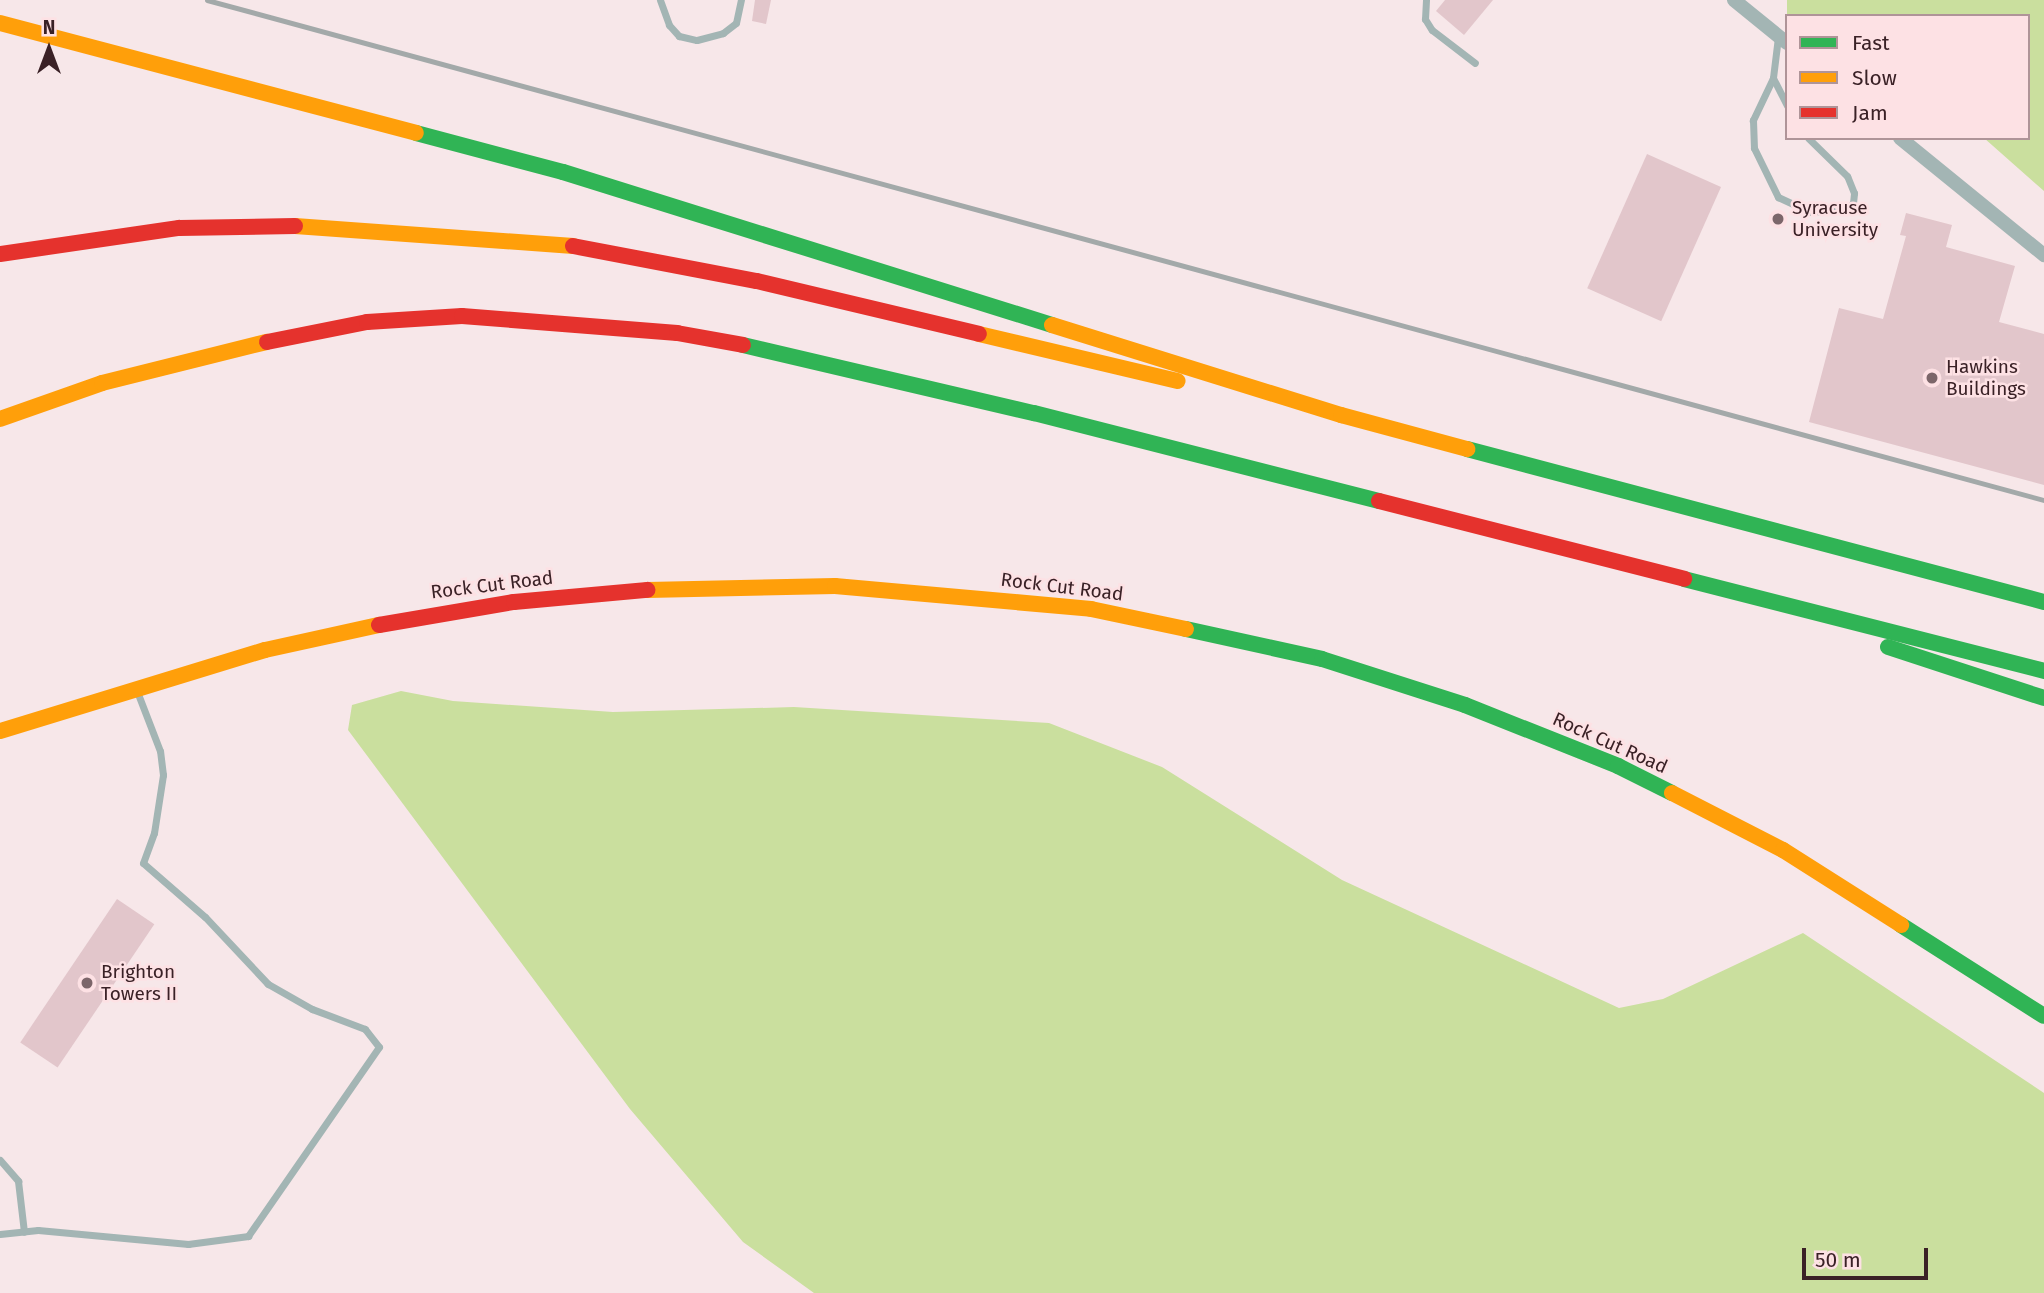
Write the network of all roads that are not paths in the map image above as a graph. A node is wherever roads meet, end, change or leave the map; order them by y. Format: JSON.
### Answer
{"nodes":[{"id":1,"x":741,"y":0,"type":"edge"},
{"id":2,"x":1426,"y":0,"type":"edge"},
{"id":3,"x":1734,"y":0,"type":"edge"},
{"id":4,"x":657,"y":2,"type":"edge"},
{"id":5,"x":0,"y":23,"type":"edge"},
{"id":6,"x":1782,"y":40,"type":"edge"},
{"id":7,"x":1475,"y":63,"type":"dead end"},
{"id":8,"x":1773,"y":78,"type":"junction"},
{"id":9,"x":1785,"y":102,"type":"edge"},
{"id":10,"x":1810,"y":140,"type":"edge"},
{"id":11,"x":1902,"y":140,"type":"edge"},
{"id":12,"x":0,"y":254,"type":"edge"},
{"id":13,"x":2044,"y":255,"type":"edge"},
{"id":14,"x":1341,"y":415,"type":"junction"},
{"id":15,"x":0,"y":419,"type":"edge"},
{"id":16,"x":1639,"y":570,"type":"junction"},
{"id":17,"x":2044,"y":602,"type":"edge"},
{"id":18,"x":2044,"y":671,"type":"edge"},
{"id":19,"x":137,"y":690,"type":"junction"},
{"id":20,"x":2044,"y":698,"type":"edge"},
{"id":21,"x":0,"y":731,"type":"edge"},
{"id":22,"x":2044,"y":1016,"type":"edge"},
{"id":23,"x":0,"y":1160,"type":"edge"},
{"id":24,"x":24,"y":1231,"type":"junction"},
{"id":25,"x":0,"y":1234,"type":"edge"}],
"edges":[{"from":1,"to":4,"type":"lane"},
{"from":2,"to":7,"type":"lane"},
{"from":3,"to":6,"type":"street"},
{"from":5,"to":14,"type":"main road"},
{"from":6,"to":8,"type":"lane"},
{"from":8,"to":9,"type":"lane"},
{"from":8,"to":10,"type":"lane"},
{"from":11,"to":13,"type":"street"},
{"from":12,"to":14,"type":"main road"},
{"from":14,"to":17,"type":"main road"},
{"from":15,"to":16,"type":"main road"},
{"from":16,"to":18,"type":"main road"},
{"from":16,"to":20,"type":"main road"},
{"from":19,"to":21,"type":"main road","name":"Rock Cut Road"},
{"from":19,"to":22,"type":"main road","name":"Rock Cut Road"},
{"from":19,"to":24,"type":"lane"},
{"from":23,"to":24,"type":"lane"},
{"from":24,"to":25,"type":"lane"}]}
